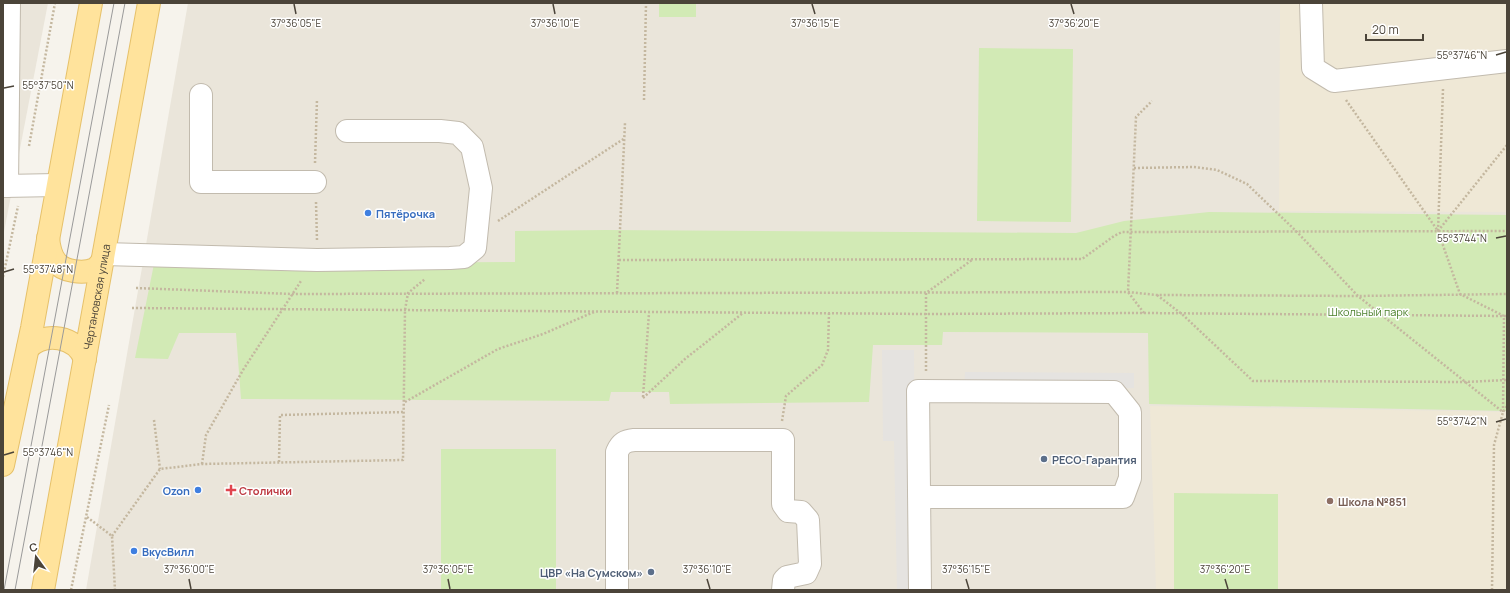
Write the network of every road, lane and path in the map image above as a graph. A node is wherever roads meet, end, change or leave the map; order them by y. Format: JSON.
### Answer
{"nodes":[{"id":1,"x":9,"y":3,"type":"edge"},
{"id":2,"x":91,"y":3,"type":"edge"},
{"id":3,"x":149,"y":3,"type":"edge"},
{"id":4,"x":646,"y":3,"type":"edge"},
{"id":5,"x":1311,"y":3,"type":"edge"},
{"id":6,"x":1507,"y":61,"type":"edge"},
{"id":7,"x":1444,"y":68,"type":"junction"},
{"id":8,"x":1334,"y":81,"type":"junction"},
{"id":9,"x":201,"y":95,"type":"dead end"},
{"id":10,"x":317,"y":99,"type":"dead end"},
{"id":11,"x":644,"y":100,"type":"dead end"},
{"id":12,"x":1152,"y":101,"type":"dead end"},
{"id":13,"x":626,"y":123,"type":"dead end"},
{"id":14,"x":347,"y":131,"type":"dead end"},
{"id":15,"x":625,"y":138,"type":"junction"},
{"id":16,"x":1507,"y":145,"type":"edge"},
{"id":17,"x":1134,"y":168,"type":"junction"},
{"id":18,"x":315,"y":182,"type":"joint"},
{"id":19,"x":57,"y":185,"type":"junction"},
{"id":20,"x":5,"y":186,"type":"edge"},
{"id":21,"x":1296,"y":231,"type":"junction"},
{"id":22,"x":1438,"y":231,"type":"junction"},
{"id":23,"x":1507,"y":231,"type":"edge"},
{"id":24,"x":1131,"y":232,"type":"junction"},
{"id":25,"x":477,"y":235,"type":"junction"},
{"id":26,"x":48,"y":238,"type":"junction"},
{"id":27,"x":104,"y":257,"type":"junction"},
{"id":28,"x":973,"y":259,"type":"junction"},
{"id":29,"x":316,"y":260,"type":"junction"},
{"id":30,"x":619,"y":260,"type":"junction"},
{"id":31,"x":426,"y":278,"type":"dead end"},
{"id":32,"x":136,"y":288,"type":"dead end"},
{"id":33,"x":926,"y":292,"type":"junction"},
{"id":34,"x":1128,"y":292,"type":"junction"},
{"id":35,"x":408,"y":293,"type":"junction"},
{"id":36,"x":617,"y":293,"type":"junction"},
{"id":37,"x":292,"y":294,"type":"junction"},
{"id":38,"x":1460,"y":294,"type":"junction"},
{"id":39,"x":1507,"y":294,"type":"edge"},
{"id":40,"x":1156,"y":295,"type":"junction"},
{"id":41,"x":1358,"y":296,"type":"junction"},
{"id":42,"x":132,"y":308,"type":"dead end"},
{"id":43,"x":284,"y":308,"type":"junction"},
{"id":44,"x":405,"y":310,"type":"junction"},
{"id":45,"x":595,"y":312,"type":"junction"},
{"id":46,"x":649,"y":313,"type":"junction"},
{"id":47,"x":743,"y":313,"type":"junction"},
{"id":48,"x":829,"y":313,"type":"junction"},
{"id":49,"x":1144,"y":313,"type":"junction"},
{"id":50,"x":926,"y":314,"type":"junction"},
{"id":51,"x":1183,"y":314,"type":"junction"},
{"id":52,"x":1382,"y":316,"type":"junction"},
{"id":53,"x":1505,"y":316,"type":"edge"},
{"id":54,"x":28,"y":348,"type":"junction"},
{"id":55,"x":85,"y":359,"type":"junction"},
{"id":56,"x":1507,"y":380,"type":"edge"},
{"id":57,"x":1503,"y":381,"type":"junction"},
{"id":58,"x":1466,"y":382,"type":"junction"},
{"id":59,"x":918,"y":392,"type":"junction"},
{"id":60,"x":405,"y":402,"type":"junction"},
{"id":61,"x":109,"y":405,"type":"dead end"},
{"id":62,"x":1507,"y":406,"type":"edge"},
{"id":63,"x":8,"y":410,"type":"edge"},
{"id":64,"x":1507,"y":410,"type":"edge"},
{"id":65,"x":405,"y":412,"type":"junction"},
{"id":66,"x":1503,"y":412,"type":"junction"},
{"id":67,"x":154,"y":420,"type":"dead end"},
{"id":68,"x":783,"y":440,"type":"junction"},
{"id":69,"x":279,"y":462,"type":"junction"},
{"id":70,"x":202,"y":464,"type":"junction"},
{"id":71,"x":3,"y":465,"type":"edge"},
{"id":72,"x":160,"y":469,"type":"junction"},
{"id":73,"x":919,"y":498,"type":"junction"},
{"id":74,"x":87,"y":517,"type":"junction"},
{"id":75,"x":112,"y":536,"type":"junction"},
{"id":76,"x":43,"y":590,"type":"edge"},
{"id":77,"x":71,"y":590,"type":"edge"},
{"id":78,"x":115,"y":590,"type":"edge"},
{"id":79,"x":617,"y":590,"type":"edge"},
{"id":80,"x":783,"y":590,"type":"edge"},
{"id":81,"x":920,"y":590,"type":"edge"},
{"id":82,"x":1492,"y":590,"type":"edge"}],
"edges":[{"from":1,"to":20,"type":"lane"},
{"from":2,"to":19,"type":"main road"},
{"from":3,"to":27,"type":"main road","name":"Чертановская улица"},
{"from":4,"to":11,"type":"path"},
{"from":5,"to":8,"type":"lane"},
{"from":6,"to":7,"type":"lane"},
{"from":7,"to":8,"type":"lane"},
{"from":7,"to":22,"type":"path"},
{"from":8,"to":22,"type":"path"},
{"from":9,"to":18,"type":"lane"},
{"from":10,"to":18,"type":"path"},
{"from":12,"to":17,"type":"path"},
{"from":13,"to":15,"type":"path"},
{"from":14,"to":25,"type":"lane"},
{"from":15,"to":25,"type":"path"},
{"from":15,"to":30,"type":"path"},
{"from":16,"to":22,"type":"path"},
{"from":17,"to":21,"type":"path"},
{"from":17,"to":24,"type":"path"},
{"from":19,"to":20,"type":"lane"},
{"from":19,"to":26,"type":"main road"},
{"from":21,"to":22,"type":"path"},
{"from":21,"to":24,"type":"path"},
{"from":21,"to":41,"type":"path"},
{"from":22,"to":23,"type":"path"},
{"from":22,"to":38,"type":"path"},
{"from":24,"to":28,"type":"path"},
{"from":24,"to":34,"type":"path"},
{"from":25,"to":29,"type":"lane"},
{"from":26,"to":27,"type":"main road"},
{"from":26,"to":54,"type":"main road"},
{"from":27,"to":29,"type":"lane"},
{"from":27,"to":55,"type":"main road","name":"Чертановская улица"},
{"from":28,"to":30,"type":"path"},
{"from":28,"to":33,"type":"path"},
{"from":29,"to":37,"type":"path"},
{"from":30,"to":36,"type":"path"},
{"from":31,"to":35,"type":"path"},
{"from":32,"to":37,"type":"path"},
{"from":33,"to":34,"type":"path"},
{"from":33,"to":36,"type":"path"},
{"from":33,"to":50,"type":"path"},
{"from":34,"to":40,"type":"path"},
{"from":34,"to":49,"type":"path"},
{"from":35,"to":36,"type":"path"},
{"from":35,"to":37,"type":"path"},
{"from":35,"to":44,"type":"path"},
{"from":37,"to":43,"type":"path"},
{"from":38,"to":39,"type":"path"},
{"from":38,"to":41,"type":"path"},
{"from":38,"to":53,"type":"path"},
{"from":40,"to":41,"type":"path"},
{"from":40,"to":51,"type":"path"},
{"from":41,"to":52,"type":"path"},
{"from":42,"to":43,"type":"path"},
{"from":43,"to":44,"type":"path"},
{"from":43,"to":70,"type":"path"},
{"from":44,"to":45,"type":"path"},
{"from":44,"to":60,"type":"path"},
{"from":45,"to":46,"type":"path"},
{"from":45,"to":60,"type":"path"},
{"from":46,"to":47,"type":"path"},
{"from":46,"to":47,"type":"path"},
{"from":47,"to":48,"type":"path"},
{"from":48,"to":50,"type":"path"},
{"from":48,"to":68,"type":"path"},
{"from":49,"to":50,"type":"path"},
{"from":49,"to":51,"type":"path"},
{"from":50,"to":59,"type":"path"},
{"from":51,"to":52,"type":"path"},
{"from":51,"to":58,"type":"path"},
{"from":52,"to":53,"type":"path"},
{"from":52,"to":58,"type":"path"},
{"from":53,"to":57,"type":"path"},
{"from":54,"to":55,"type":"main road"},
{"from":54,"to":63,"type":"main road"},
{"from":55,"to":76,"type":"main road","name":"Чертановская улица"},
{"from":56,"to":57,"type":"path"},
{"from":57,"to":58,"type":"path"},
{"from":57,"to":66,"type":"path"},
{"from":58,"to":66,"type":"path"},
{"from":59,"to":73,"type":"lane"},
{"from":59,"to":73,"type":"lane"},
{"from":60,"to":65,"type":"path"},
{"from":61,"to":74,"type":"path"},
{"from":62,"to":66,"type":"path"},
{"from":63,"to":71,"type":"main road"},
{"from":64,"to":66,"type":"path"},
{"from":65,"to":69,"type":"path"},
{"from":65,"to":69,"type":"path"},
{"from":66,"to":82,"type":"path"},
{"from":67,"to":72,"type":"path"},
{"from":68,"to":79,"type":"lane"},
{"from":68,"to":80,"type":"lane"},
{"from":69,"to":70,"type":"path"},
{"from":70,"to":72,"type":"path"},
{"from":72,"to":75,"type":"path"},
{"from":73,"to":81,"type":"lane"},
{"from":74,"to":75,"type":"path"},
{"from":74,"to":77,"type":"path"},
{"from":75,"to":78,"type":"path"}]}
